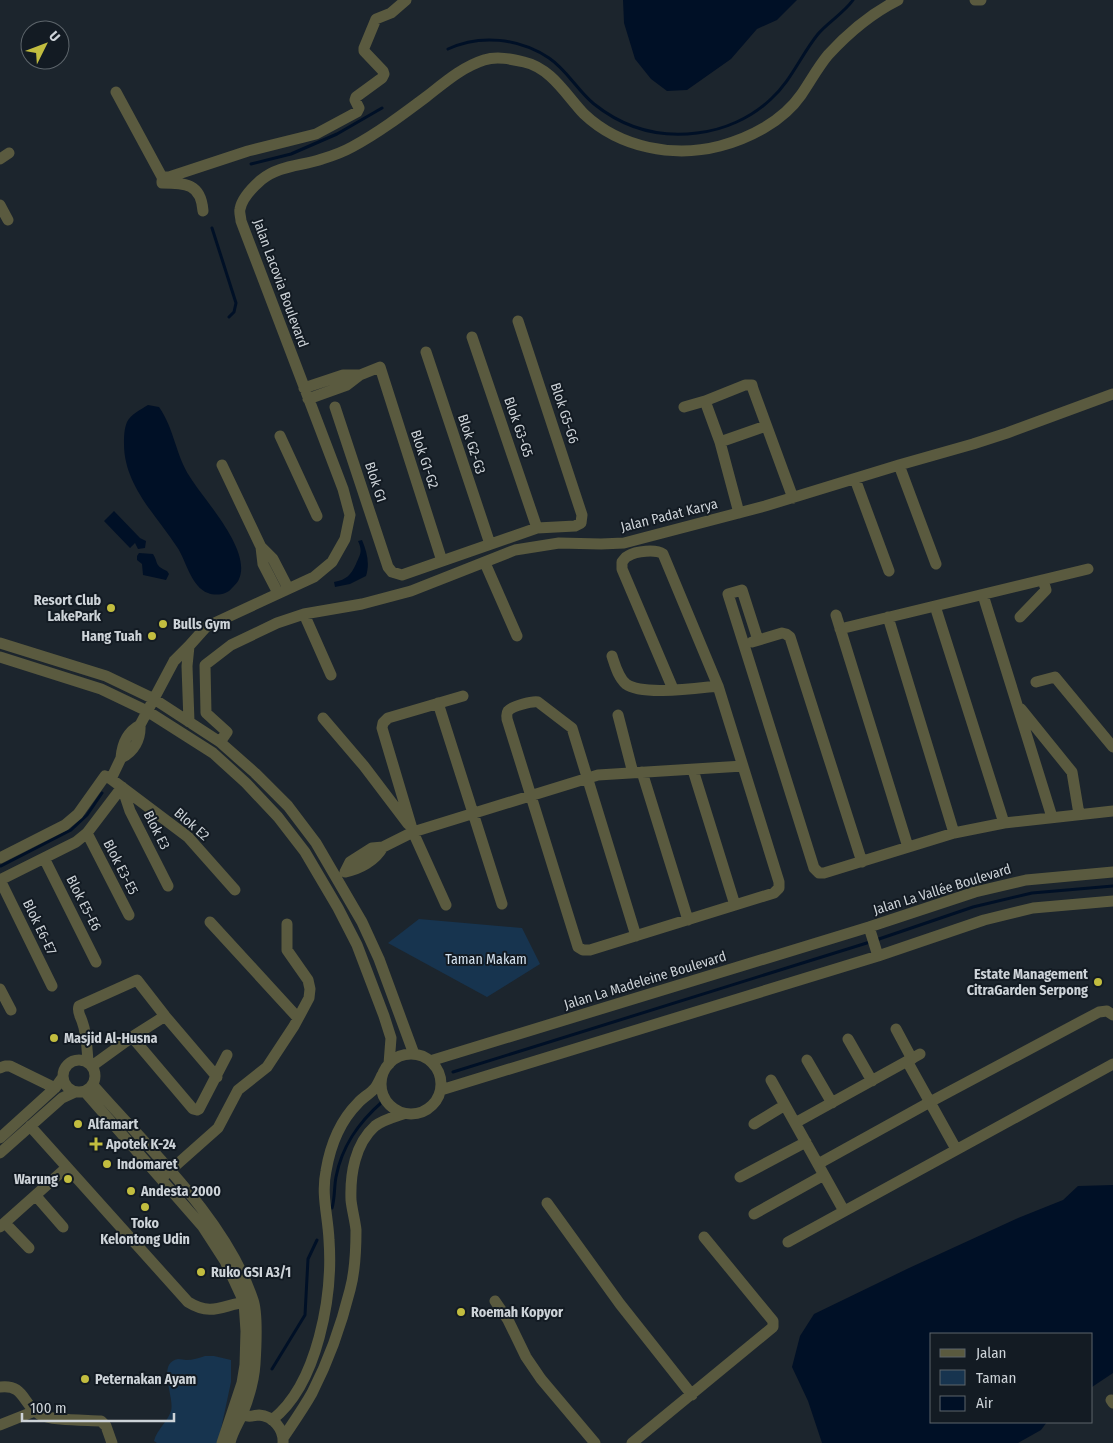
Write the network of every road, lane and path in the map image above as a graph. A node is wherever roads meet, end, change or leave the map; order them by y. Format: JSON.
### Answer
{"nodes":[{"id":1,"x":898,"y":0,"type":"edge"},
{"id":2,"x":975,"y":0,"type":"edge"},
{"id":3,"x":981,"y":0,"type":"edge"},
{"id":4,"x":401,"y":2,"type":"edge"},
{"id":5,"x":116,"y":92,"type":"dead end"},
{"id":6,"x":162,"y":177,"type":"junction"},
{"id":7,"x":0,"y":205,"type":"edge"},
{"id":8,"x":203,"y":210,"type":"dead end"},
{"id":9,"x":8,"y":220,"type":"dead end"},
{"id":10,"x":518,"y":321,"type":"dead end"},
{"id":11,"x":472,"y":336,"type":"dead end"},
{"id":12,"x":426,"y":352,"type":"dead end"},
{"id":13,"x":306,"y":394,"type":"junction"},
{"id":14,"x":1113,"y":394,"type":"edge"},
{"id":15,"x":704,"y":402,"type":"junction"},
{"id":16,"x":335,"y":407,"type":"dead end"},
{"id":17,"x":684,"y":407,"type":"dead end"},
{"id":18,"x":766,"y":426,"type":"junction"},
{"id":19,"x":280,"y":436,"type":"dead end"},
{"id":20,"x":720,"y":442,"type":"junction"},
{"id":21,"x":899,"y":464,"type":"junction"},
{"id":22,"x":222,"y":465,"type":"dead end"},
{"id":23,"x":855,"y":479,"type":"junction"},
{"id":24,"x":793,"y":498,"type":"junction"},
{"id":25,"x":739,"y":513,"type":"junction"},
{"id":26,"x":317,"y":516,"type":"dead end"},
{"id":27,"x":537,"y":528,"type":"junction"},
{"id":28,"x":490,"y":544,"type":"junction"},
{"id":29,"x":442,"y":561,"type":"junction"},
{"id":30,"x":485,"y":563,"type":"junction"},
{"id":31,"x":936,"y":564,"type":"dead end"},
{"id":32,"x":1088,"y":569,"type":"dead end"},
{"id":33,"x":889,"y":570,"type":"dead end"},
{"id":34,"x":1043,"y":580,"type":"junction"},
{"id":35,"x":283,"y":590,"type":"junction"},
{"id":36,"x":983,"y":595,"type":"junction"},
{"id":37,"x":935,"y":606,"type":"junction"},
{"id":38,"x":304,"y":614,"type":"junction"},
{"id":39,"x":836,"y":615,"type":"dead end"},
{"id":40,"x":1020,"y":616,"type":"dead end"},
{"id":41,"x":888,"y":617,"type":"junction"},
{"id":42,"x":840,"y":629,"type":"junction"},
{"id":43,"x":517,"y":636,"type":"dead end"},
{"id":44,"x":758,"y":640,"type":"junction"},
{"id":45,"x":0,"y":643,"type":"edge"},
{"id":46,"x":744,"y":644,"type":"junction"},
{"id":47,"x":190,"y":646,"type":"junction"},
{"id":48,"x":612,"y":656,"type":"dead end"},
{"id":49,"x":0,"y":657,"type":"edge"},
{"id":50,"x":331,"y":675,"type":"dead end"},
{"id":51,"x":1036,"y":682,"type":"dead end"},
{"id":52,"x":718,"y":686,"type":"junction"},
{"id":53,"x":673,"y":689,"type":"junction"},
{"id":54,"x":463,"y":696,"type":"dead end"},
{"id":55,"x":154,"y":699,"type":"junction"},
{"id":56,"x":438,"y":703,"type":"junction"},
{"id":57,"x":1016,"y":703,"type":"junction"},
{"id":58,"x":148,"y":711,"type":"junction"},
{"id":59,"x":618,"y":715,"type":"dead end"},
{"id":60,"x":323,"y":718,"type":"dead end"},
{"id":61,"x":189,"y":722,"type":"junction"},
{"id":62,"x":220,"y":742,"type":"junction"},
{"id":63,"x":1113,"y":747,"type":"edge"},
{"id":64,"x":743,"y":766,"type":"junction"},
{"id":65,"x":693,"y":770,"type":"junction"},
{"id":66,"x":638,"y":773,"type":"junction"},
{"id":67,"x":108,"y":778,"type":"junction"},
{"id":68,"x":587,"y":778,"type":"junction"},
{"id":69,"x":122,"y":787,"type":"junction"},
{"id":70,"x":531,"y":796,"type":"junction"},
{"id":71,"x":1113,"y":811,"type":"edge"},
{"id":72,"x":473,"y":813,"type":"junction"},
{"id":73,"x":1079,"y":814,"type":"junction"},
{"id":74,"x":1052,"y":818,"type":"junction"},
{"id":75,"x":1004,"y":823,"type":"junction"},
{"id":76,"x":413,"y":832,"type":"junction"},
{"id":77,"x":954,"y":833,"type":"junction"},
{"id":78,"x":87,"y":834,"type":"junction"},
{"id":79,"x":908,"y":847,"type":"junction"},
{"id":80,"x":0,"y":858,"type":"edge"},
{"id":81,"x":44,"y":858,"type":"junction"},
{"id":82,"x":862,"y":862,"type":"junction"},
{"id":83,"x":1113,"y":872,"type":"edge"},
{"id":84,"x":341,"y":874,"type":"junction"},
{"id":85,"x":0,"y":880,"type":"edge"},
{"id":86,"x":324,"y":884,"type":"junction"},
{"id":87,"x":168,"y":886,"type":"dead end"},
{"id":88,"x":235,"y":890,"type":"dead end"},
{"id":89,"x":1113,"y":901,"type":"edge"},
{"id":90,"x":446,"y":904,"type":"dead end"},
{"id":91,"x":502,"y":904,"type":"dead end"},
{"id":92,"x":736,"y":905,"type":"junction"},
{"id":93,"x":129,"y":915,"type":"dead end"},
{"id":94,"x":688,"y":920,"type":"junction"},
{"id":95,"x":210,"y":922,"type":"dead end"},
{"id":96,"x":287,"y":924,"type":"dead end"},
{"id":97,"x":869,"y":927,"type":"junction"},
{"id":98,"x":636,"y":936,"type":"junction"},
{"id":99,"x":878,"y":956,"type":"junction"},
{"id":100,"x":96,"y":962,"type":"dead end"},
{"id":101,"x":52,"y":986,"type":"dead end"},
{"id":102,"x":0,"y":988,"type":"edge"},
{"id":103,"x":11,"y":1010,"type":"dead end"},
{"id":104,"x":1113,"y":1015,"type":"edge"},
{"id":105,"x":165,"y":1016,"type":"junction"},
{"id":106,"x":298,"y":1018,"type":"junction"},
{"id":107,"x":896,"y":1029,"type":"dead end"},
{"id":108,"x":132,"y":1037,"type":"junction"},
{"id":109,"x":848,"y":1039,"type":"dead end"},
{"id":110,"x":414,"y":1054,"type":"junction"},
{"id":111,"x":228,"y":1055,"type":"dead end"},
{"id":112,"x":913,"y":1058,"type":"junction"},
{"id":113,"x":430,"y":1060,"type":"junction"},
{"id":114,"x":807,"y":1060,"type":"dead end"},
{"id":115,"x":90,"y":1064,"type":"junction"},
{"id":116,"x":389,"y":1064,"type":"junction"},
{"id":117,"x":1113,"y":1064,"type":"edge"},
{"id":118,"x":0,"y":1068,"type":"edge"},
{"id":119,"x":382,"y":1074,"type":"junction"},
{"id":120,"x":217,"y":1076,"type":"junction"},
{"id":121,"x":63,"y":1077,"type":"junction"},
{"id":122,"x":771,"y":1080,"type":"dead end"},
{"id":123,"x":872,"y":1081,"type":"junction"},
{"id":124,"x":55,"y":1088,"type":"junction"},
{"id":125,"x":85,"y":1090,"type":"junction"},
{"id":126,"x":441,"y":1090,"type":"junction"},
{"id":127,"x":930,"y":1102,"type":"junction"},
{"id":128,"x":832,"y":1103,"type":"junction"},
{"id":129,"x":786,"y":1105,"type":"junction"},
{"id":130,"x":403,"y":1114,"type":"junction"},
{"id":131,"x":795,"y":1123,"type":"junction"},
{"id":132,"x":754,"y":1124,"type":"dead end"},
{"id":133,"x":30,"y":1126,"type":"junction"},
{"id":134,"x":0,"y":1138,"type":"edge"},
{"id":135,"x":806,"y":1142,"type":"junction"},
{"id":136,"x":956,"y":1149,"type":"junction"},
{"id":137,"x":0,"y":1153,"type":"edge"},
{"id":138,"x":66,"y":1168,"type":"junction"},
{"id":139,"x":821,"y":1170,"type":"junction"},
{"id":140,"x":170,"y":1171,"type":"junction"},
{"id":141,"x":740,"y":1177,"type":"dead end"},
{"id":142,"x":160,"y":1179,"type":"junction"},
{"id":143,"x":36,"y":1196,"type":"junction"},
{"id":144,"x":547,"y":1204,"type":"dead end"},
{"id":145,"x":844,"y":1211,"type":"junction"},
{"id":146,"x":754,"y":1214,"type":"dead end"},
{"id":147,"x":2,"y":1225,"type":"edge"},
{"id":148,"x":63,"y":1226,"type":"dead end"},
{"id":149,"x":704,"y":1237,"type":"dead end"},
{"id":150,"x":788,"y":1242,"type":"dead end"},
{"id":151,"x":29,"y":1248,"type":"dead end"},
{"id":152,"x":495,"y":1301,"type":"dead end"},
{"id":153,"x":249,"y":1302,"type":"junction"},
{"id":154,"x":0,"y":1387,"type":"edge"},
{"id":155,"x":692,"y":1395,"type":"junction"},
{"id":156,"x":35,"y":1411,"type":"junction"},
{"id":157,"x":242,"y":1414,"type":"junction"},
{"id":158,"x":272,"y":1420,"type":"junction"},
{"id":159,"x":0,"y":1425,"type":"edge"},
{"id":160,"x":283,"y":1441,"type":"edge"},
{"id":161,"x":112,"y":1443,"type":"edge"},
{"id":162,"x":222,"y":1443,"type":"edge"},
{"id":163,"x":230,"y":1443,"type":"edge"},
{"id":164,"x":596,"y":1443,"type":"edge"},
{"id":165,"x":632,"y":1443,"type":"edge"}],
"edges":[{"from":1,"to":13,"type":"street","name":"Jalan Lacovia Boulevard"},
{"from":2,"to":3,"type":"street"},
{"from":4,"to":6,"type":"street"},
{"from":5,"to":6,"type":"street"},
{"from":6,"to":8,"type":"street"},
{"from":7,"to":9,"type":"street"},
{"from":10,"to":27,"type":"street","name":"Blok G5-G6"},
{"from":11,"to":27,"type":"street","name":"Blok G3-G5"},
{"from":12,"to":28,"type":"street","name":"Blok G2-G3"},
{"from":13,"to":29,"type":"street","name":"Blok G1-G2"},
{"from":13,"to":35,"type":"street","name":"Jalan Lacovia Boulevard"},
{"from":14,"to":21,"type":"street","name":"Jalan Padat Karya"},
{"from":15,"to":17,"type":"street"},
{"from":15,"to":18,"type":"street"},
{"from":15,"to":20,"type":"street"},
{"from":16,"to":29,"type":"street","name":"Blok G1"},
{"from":18,"to":20,"type":"street"},
{"from":18,"to":24,"type":"street"},
{"from":19,"to":26,"type":"street"},
{"from":20,"to":25,"type":"street"},
{"from":21,"to":23,"type":"street","name":"Jalan Padat Karya"},
{"from":21,"to":31,"type":"street"},
{"from":22,"to":35,"type":"street"},
{"from":23,"to":24,"type":"street","name":"Jalan Padat Karya"},
{"from":23,"to":33,"type":"street"},
{"from":24,"to":25,"type":"street","name":"Jalan Padat Karya"},
{"from":25,"to":30,"type":"street","name":"Jalan Padat Karya"},
{"from":27,"to":28,"type":"street"},
{"from":28,"to":29,"type":"street"},
{"from":30,"to":38,"type":"street","name":"Jalan Padat Karya"},
{"from":30,"to":43,"type":"street"},
{"from":32,"to":34,"type":"street"},
{"from":34,"to":36,"type":"street"},
{"from":34,"to":40,"type":"street"},
{"from":35,"to":47,"type":"street","name":"Jalan Lacovia Boulevard"},
{"from":36,"to":37,"type":"street"},
{"from":36,"to":57,"type":"street"},
{"from":37,"to":41,"type":"street"},
{"from":37,"to":75,"type":"street"},
{"from":38,"to":50,"type":"street"},
{"from":38,"to":62,"type":"street","name":"Jalan Padat Karya"},
{"from":39,"to":42,"type":"street"},
{"from":41,"to":42,"type":"street"},
{"from":41,"to":77,"type":"street"},
{"from":42,"to":79,"type":"street"},
{"from":44,"to":46,"type":"street"},
{"from":44,"to":46,"type":"street"},
{"from":44,"to":82,"type":"street"},
{"from":45,"to":55,"type":"street"},
{"from":46,"to":82,"type":"street"},
{"from":47,"to":55,"type":"street","name":"Jalan Lacovia Boulevard"},
{"from":47,"to":61,"type":"street"},
{"from":48,"to":53,"type":"street"},
{"from":49,"to":58,"type":"street"},
{"from":51,"to":63,"type":"street"},
{"from":52,"to":53,"type":"street"},
{"from":52,"to":53,"type":"street"},
{"from":52,"to":64,"type":"street"},
{"from":54,"to":56,"type":"street"},
{"from":55,"to":58,"type":"street","name":"Jalan Lacovia Boulevard"},
{"from":55,"to":61,"type":"street"},
{"from":56,"to":72,"type":"street"},
{"from":56,"to":76,"type":"street"},
{"from":57,"to":73,"type":"street"},
{"from":57,"to":74,"type":"street"},
{"from":58,"to":67,"type":"street","name":"Jalan Lacovia Boulevard"},
{"from":58,"to":86,"type":"street"},
{"from":59,"to":66,"type":"street"},
{"from":60,"to":76,"type":"street"},
{"from":61,"to":62,"type":"street"},
{"from":62,"to":84,"type":"street"},
{"from":64,"to":65,"type":"street"},
{"from":64,"to":92,"type":"street"},
{"from":65,"to":66,"type":"street"},
{"from":65,"to":92,"type":"street"},
{"from":66,"to":68,"type":"street"},
{"from":66,"to":94,"type":"street"},
{"from":67,"to":69,"type":"street","name":"Blok E2"},
{"from":67,"to":80,"type":"street","name":"Jalan Lacovia Boulevard"},
{"from":68,"to":70,"type":"street"},
{"from":68,"to":70,"type":"street"},
{"from":68,"to":98,"type":"street"},
{"from":69,"to":78,"type":"street"},
{"from":69,"to":87,"type":"street","name":"Blok E3"},
{"from":69,"to":88,"type":"street","name":"Blok E2"},
{"from":70,"to":72,"type":"street"},
{"from":70,"to":98,"type":"street"},
{"from":71,"to":73,"type":"street"},
{"from":72,"to":76,"type":"street"},
{"from":72,"to":91,"type":"street"},
{"from":73,"to":74,"type":"street"},
{"from":74,"to":75,"type":"street"},
{"from":75,"to":77,"type":"street"},
{"from":76,"to":84,"type":"street"},
{"from":76,"to":90,"type":"street"},
{"from":77,"to":79,"type":"street"},
{"from":78,"to":81,"type":"street"},
{"from":78,"to":93,"type":"street","name":"Blok E3-E5"},
{"from":79,"to":82,"type":"street"},
{"from":81,"to":85,"type":"street"},
{"from":81,"to":100,"type":"street","name":"Blok E5-E6"},
{"from":83,"to":97,"type":"street","name":"Jalan La Vallée Boulevard"},
{"from":84,"to":86,"type":"street"},
{"from":84,"to":110,"type":"street"},
{"from":85,"to":101,"type":"street","name":"Blok E6-E7"},
{"from":86,"to":116,"type":"street"},
{"from":89,"to":99,"type":"street"},
{"from":92,"to":94,"type":"street"},
{"from":94,"to":98,"type":"street"},
{"from":95,"to":106,"type":"street"},
{"from":96,"to":106,"type":"street"},
{"from":97,"to":99,"type":"street"},
{"from":97,"to":113,"type":"street","name":"Jalan La Madeleine Boulevard"},
{"from":99,"to":126,"type":"street"},
{"from":102,"to":103,"type":"street"},
{"from":104,"to":127,"type":"street"},
{"from":105,"to":108,"type":"street"},
{"from":105,"to":115,"type":"street"},
{"from":105,"to":120,"type":"street"},
{"from":106,"to":140,"type":"street"},
{"from":107,"to":112,"type":"street"},
{"from":108,"to":115,"type":"street"},
{"from":108,"to":120,"type":"street"},
{"from":109,"to":123,"type":"street"},
{"from":110,"to":113,"type":"street"},
{"from":110,"to":116,"type":"street"},
{"from":111,"to":120,"type":"street"},
{"from":112,"to":123,"type":"street"},
{"from":112,"to":127,"type":"street"},
{"from":113,"to":126,"type":"street"},
{"from":114,"to":128,"type":"street"},
{"from":115,"to":121,"type":"street"},
{"from":115,"to":125,"type":"street"},
{"from":116,"to":119,"type":"street"},
{"from":117,"to":136,"type":"street"},
{"from":118,"to":124,"type":"street"},
{"from":119,"to":130,"type":"street"},
{"from":119,"to":158,"type":"street"},
{"from":121,"to":124,"type":"street"},
{"from":121,"to":125,"type":"street"},
{"from":122,"to":129,"type":"street"},
{"from":123,"to":128,"type":"street"},
{"from":124,"to":134,"type":"street"},
{"from":125,"to":133,"type":"street"},
{"from":125,"to":140,"type":"street"},
{"from":125,"to":142,"type":"street"},
{"from":126,"to":130,"type":"street"},
{"from":127,"to":136,"type":"street"},
{"from":127,"to":139,"type":"street"},
{"from":128,"to":131,"type":"street"},
{"from":129,"to":131,"type":"street"},
{"from":129,"to":132,"type":"street"},
{"from":130,"to":160,"type":"street"},
{"from":131,"to":135,"type":"street"},
{"from":133,"to":137,"type":"street"},
{"from":133,"to":138,"type":"street"},
{"from":135,"to":139,"type":"street"},
{"from":135,"to":141,"type":"street"},
{"from":136,"to":145,"type":"street"},
{"from":138,"to":143,"type":"street"},
{"from":138,"to":153,"type":"street"},
{"from":139,"to":145,"type":"street"},
{"from":139,"to":146,"type":"street"},
{"from":140,"to":142,"type":"street"},
{"from":140,"to":153,"type":"street"},
{"from":142,"to":153,"type":"street"},
{"from":143,"to":147,"type":"street"},
{"from":143,"to":148,"type":"street"},
{"from":144,"to":155,"type":"street"},
{"from":145,"to":150,"type":"street"},
{"from":147,"to":151,"type":"street"},
{"from":149,"to":155,"type":"street"},
{"from":152,"to":164,"type":"street"},
{"from":153,"to":157,"type":"street"},
{"from":154,"to":156,"type":"street"},
{"from":155,"to":165,"type":"street"},
{"from":156,"to":159,"type":"street"},
{"from":156,"to":161,"type":"street"},
{"from":157,"to":158,"type":"street"},
{"from":157,"to":162,"type":"street"},
{"from":157,"to":163,"type":"street"},
{"from":158,"to":160,"type":"street"}]}
